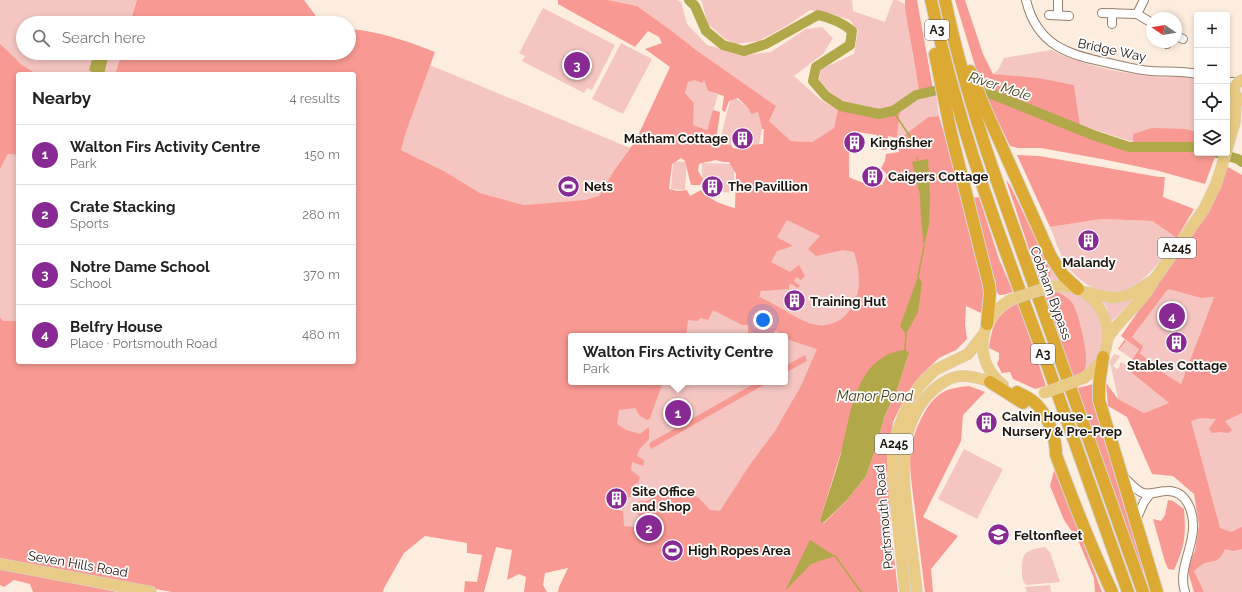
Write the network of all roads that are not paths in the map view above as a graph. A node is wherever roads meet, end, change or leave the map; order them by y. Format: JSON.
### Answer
{"nodes":[{"id":1,"x":924,"y":0,"type":"edge"},
{"id":2,"x":931,"y":0,"type":"edge"},
{"id":3,"x":1026,"y":0,"type":"edge"},
{"id":4,"x":1058,"y":0,"type":"edge"},
{"id":5,"x":1144,"y":0,"type":"edge"},
{"id":6,"x":946,"y":3,"type":"edge"},
{"id":7,"x":1102,"y":13,"type":"dead end"},
{"id":8,"x":1112,"y":13,"type":"junction"},
{"id":9,"x":1137,"y":14,"type":"junction"},
{"id":10,"x":1048,"y":15,"type":"dead end"},
{"id":11,"x":1058,"y":15,"type":"junction"},
{"id":12,"x":1069,"y":16,"type":"dead end"},
{"id":13,"x":1146,"y":20,"type":"edge"},
{"id":14,"x":1112,"y":24,"type":"dead end"},
{"id":15,"x":962,"y":59,"type":"junction"},
{"id":16,"x":941,"y":61,"type":"junction"},
{"id":17,"x":1194,"y":74,"type":"edge"},
{"id":18,"x":1238,"y":80,"type":"edge"},
{"id":19,"x":1235,"y":94,"type":"edge"},
{"id":20,"x":1242,"y":111,"type":"edge"},
{"id":21,"x":1235,"y":122,"type":"junction"},
{"id":22,"x":1230,"y":140,"type":"edge"},
{"id":23,"x":1225,"y":156,"type":"edge"},
{"id":24,"x":1154,"y":280,"type":"junction"},
{"id":25,"x":1081,"y":291,"type":"junction"},
{"id":26,"x":985,"y":330,"type":"junction"},
{"id":27,"x":1108,"y":338,"type":"junction"},
{"id":28,"x":1103,"y":356,"type":"junction"},
{"id":29,"x":990,"y":382,"type":"junction"},
{"id":30,"x":1003,"y":386,"type":"junction"},
{"id":31,"x":1017,"y":392,"type":"junction"},
{"id":32,"x":1056,"y":455,"type":"junction"},
{"id":33,"x":1121,"y":475,"type":"junction"},
{"id":34,"x":1150,"y":494,"type":"junction"},
{"id":35,"x":1136,"y":520,"type":"junction"},
{"id":36,"x":0,"y":564,"type":"edge"},
{"id":37,"x":151,"y":592,"type":"edge"},
{"id":38,"x":905,"y":592,"type":"edge"},
{"id":39,"x":917,"y":592,"type":"edge"},
{"id":40,"x":1112,"y":592,"type":"edge"},
{"id":41,"x":1128,"y":592,"type":"edge"},
{"id":42,"x":1143,"y":592,"type":"edge"},
{"id":43,"x":1157,"y":592,"type":"edge"},
{"id":44,"x":1185,"y":592,"type":"edge"}],
"edges":[{"from":1,"to":16,"type":"highway"},
{"from":2,"to":16,"type":"highway","number":"A3"},
{"from":3,"to":17,"type":"street","name":"Bridge Way"},
{"from":4,"to":11,"type":"street"},
{"from":5,"to":9,"type":"street"},
{"from":6,"to":15,"type":"highway","name":"Cobham Bypass","number":"A3"},
{"from":7,"to":8,"type":"street"},
{"from":8,"to":9,"type":"street"},
{"from":8,"to":14,"type":"street"},
{"from":9,"to":13,"type":"street"},
{"from":10,"to":11,"type":"street"},
{"from":11,"to":12,"type":"street"},
{"from":15,"to":25,"type":"highway"},
{"from":15,"to":42,"type":"highway","name":"Cobham Bypass","number":"A3"},
{"from":16,"to":26,"type":"highway"},
{"from":16,"to":41,"type":"highway","number":"A3"},
{"from":18,"to":19,"type":"main road"},
{"from":19,"to":21,"type":"main road"},
{"from":20,"to":21,"type":"main road"},
{"from":21,"to":22,"type":"main road"},
{"from":23,"to":24,"type":"main road","number":"A245"},
{"from":24,"to":25,"type":"main road","number":"A245"},
{"from":24,"to":27,"type":"main road","number":"A245"},
{"from":25,"to":26,"type":"main road","bridge":true},
{"from":25,"to":27,"type":"main road"},
{"from":26,"to":30,"type":"main road"},
{"from":26,"to":38,"type":"main road","name":"Portsmouth Road","number":"A245"},
{"from":27,"to":28,"type":"main road"},
{"from":28,"to":31,"type":"main road","bridge":true},
{"from":28,"to":33,"type":"highway"},
{"from":29,"to":30,"type":"main road","name":"Portsmouth Road","number":"A245"},
{"from":29,"to":32,"type":"highway"},
{"from":29,"to":39,"type":"main road","name":"Portsmouth Road","number":"A245"},
{"from":30,"to":31,"type":"main road"},
{"from":31,"to":32,"type":"highway"},
{"from":32,"to":40,"type":"highway"},
{"from":33,"to":34,"type":"street"},
{"from":33,"to":35,"type":"highway"},
{"from":34,"to":35,"type":"street"},
{"from":34,"to":44,"type":"street"},
{"from":35,"to":43,"type":"highway"},
{"from":36,"to":37,"type":"main road","name":"Seven Hills Road"}]}
